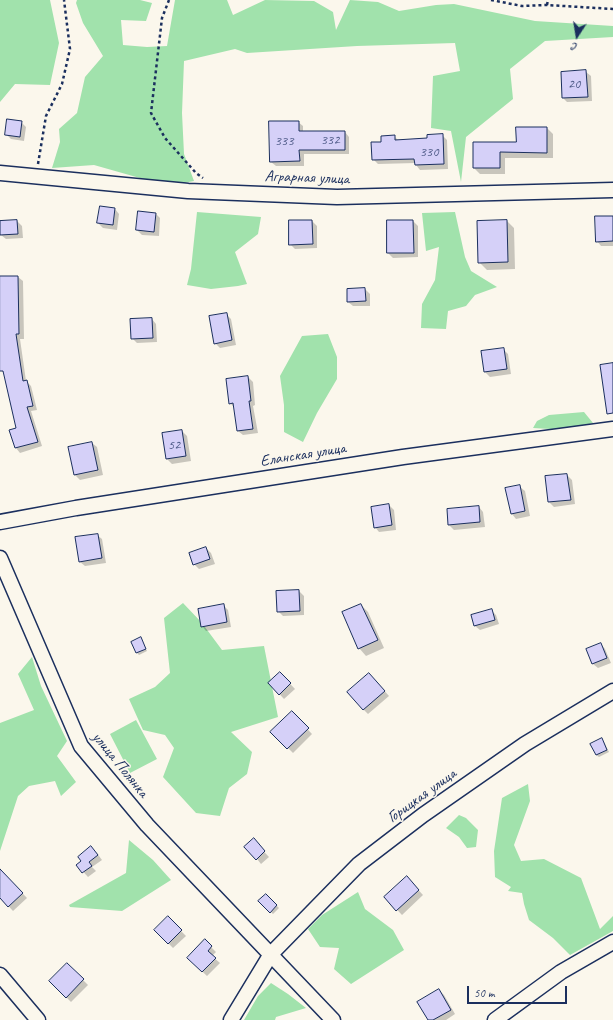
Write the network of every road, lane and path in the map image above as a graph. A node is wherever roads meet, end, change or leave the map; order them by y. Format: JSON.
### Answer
{"nodes":[{"id":1,"x":64,"y":0,"type":"edge"},
{"id":2,"x":168,"y":0,"type":"edge"},
{"id":3,"x":491,"y":0,"type":"edge"},
{"id":4,"x":548,"y":0,"type":"edge"},
{"id":5,"x":547,"y":5,"type":"junction"},
{"id":6,"x":613,"y":9,"type":"edge"},
{"id":7,"x":0,"y":173,"type":"edge"},
{"id":8,"x":36,"y":177,"type":"junction"},
{"id":9,"x":613,"y":190,"type":"edge"},
{"id":10,"x":221,"y":192,"type":"junction"},
{"id":11,"x":613,"y":429,"type":"edge"},
{"id":12,"x":0,"y":522,"type":"edge"},
{"id":13,"x":0,"y":558,"type":"edge"},
{"id":14,"x":613,"y":692,"type":"edge"},
{"id":15,"x":613,"y":942,"type":"edge"},
{"id":16,"x":271,"y":954,"type":"junction"},
{"id":17,"x":0,"y":975,"type":"edge"},
{"id":18,"x":38,"y":1020,"type":"edge"},
{"id":19,"x":231,"y":1020,"type":"edge"},
{"id":20,"x":333,"y":1020,"type":"edge"},
{"id":21,"x":495,"y":1020,"type":"edge"}],
"edges":[{"from":1,"to":8,"type":"path"},
{"from":2,"to":10,"type":"path"},
{"from":3,"to":5,"type":"path"},
{"from":4,"to":5,"type":"path"},
{"from":5,"to":6,"type":"path"},
{"from":7,"to":8,"type":"street","name":"Аграрная улица"},
{"from":8,"to":10,"type":"street","name":"Аграрная улица"},
{"from":9,"to":10,"type":"street","name":"Аграрная улица"},
{"from":11,"to":12,"type":"street","name":"Еланская улица"},
{"from":13,"to":16,"type":"street","name":"улица Полянка"},
{"from":14,"to":16,"type":"street","name":"Горицкая улица"},
{"from":15,"to":21,"type":"street"},
{"from":16,"to":19,"type":"street"},
{"from":16,"to":20,"type":"street","name":"улица Полянка"},
{"from":17,"to":18,"type":"street"}]}
